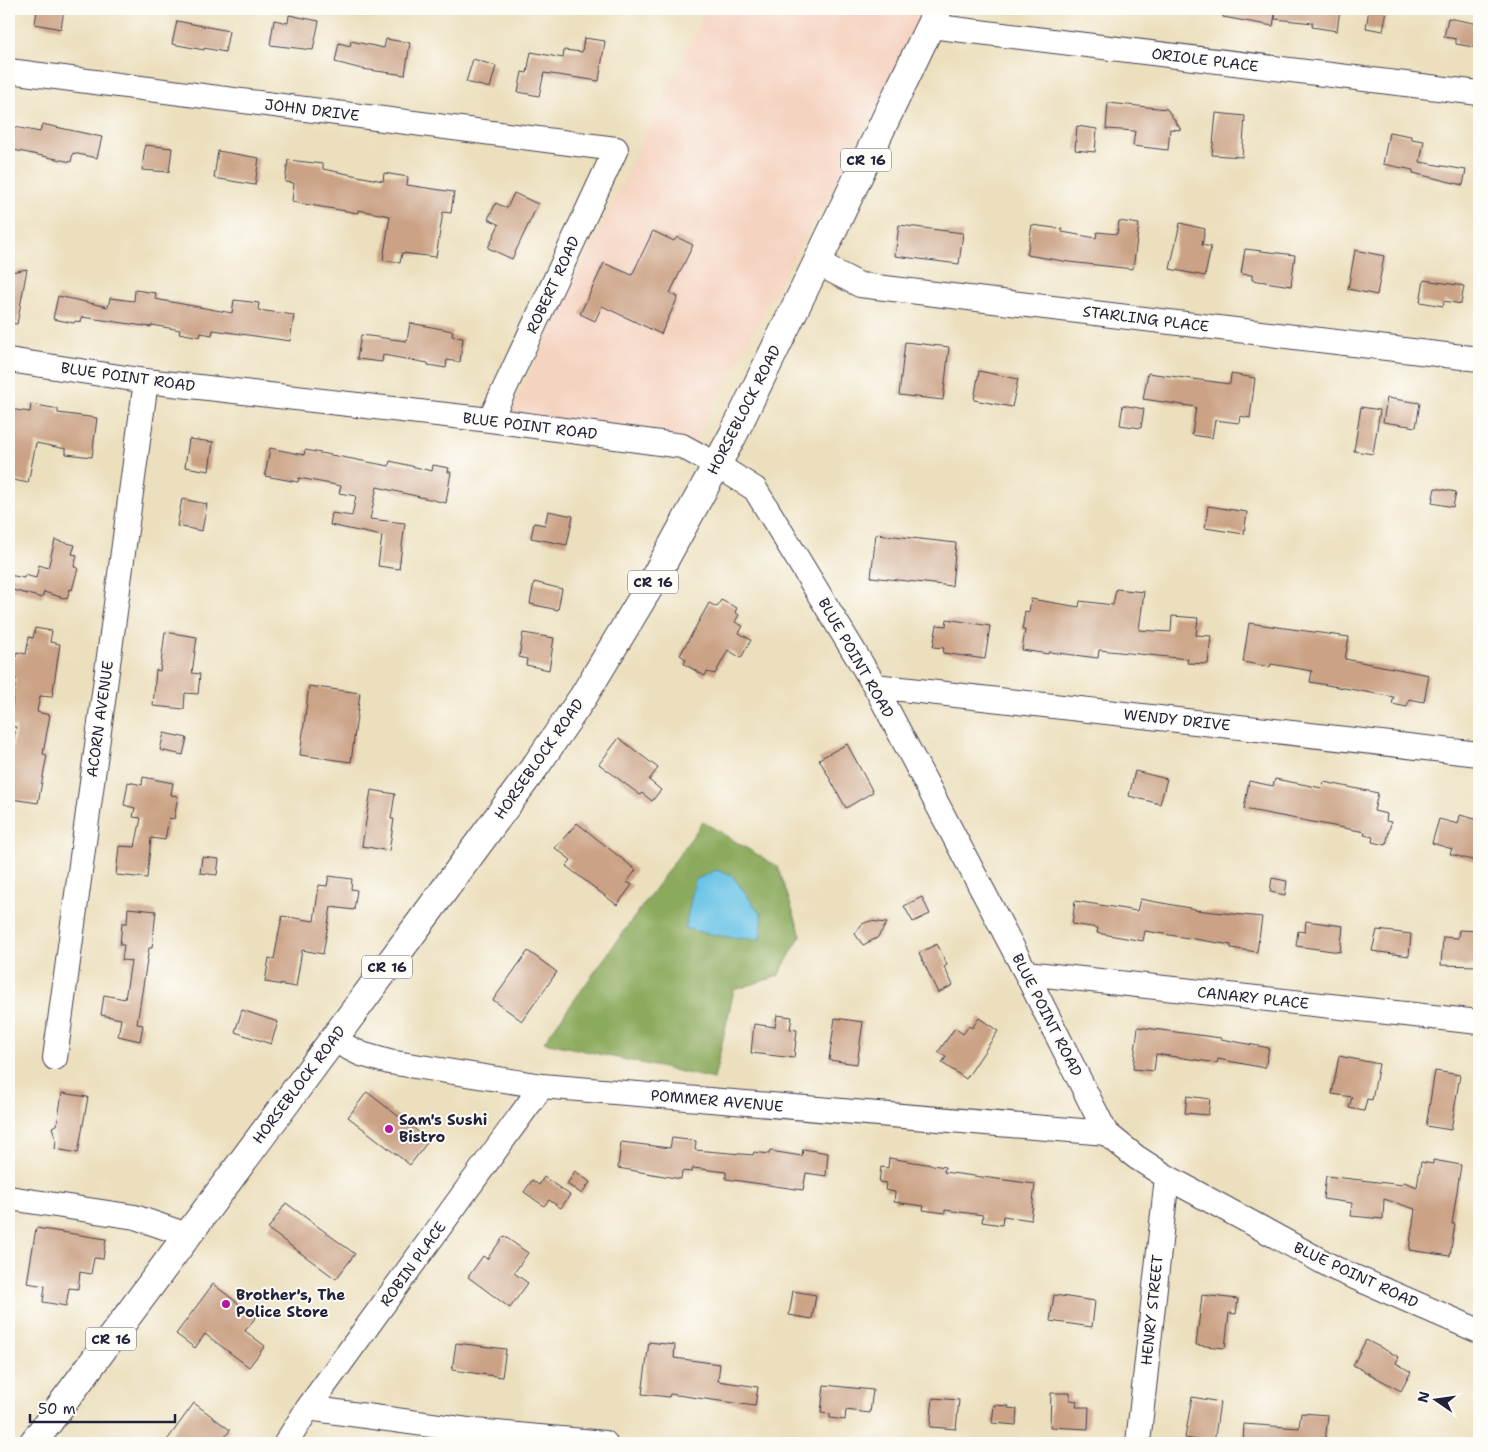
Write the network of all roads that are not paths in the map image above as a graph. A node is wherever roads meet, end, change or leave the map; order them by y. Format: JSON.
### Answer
{"nodes":[{"id":1,"x":934,"y":18,"type":"edge"},
{"id":2,"x":9,"y":71,"type":"edge"},
{"id":3,"x":1479,"y":93,"type":"edge"},
{"id":4,"x":616,"y":149,"type":"joint"},
{"id":5,"x":817,"y":263,"type":"junction"},
{"id":6,"x":1479,"y":359,"type":"edge"},
{"id":7,"x":9,"y":360,"type":"edge"},
{"id":8,"x":146,"y":381,"type":"junction"},
{"id":9,"x":490,"y":420,"type":"junction"},
{"id":10,"x":717,"y":465,"type":"junction"},
{"id":11,"x":875,"y":686,"type":"junction"},
{"id":12,"x":1479,"y":754,"type":"edge"},
{"id":13,"x":1026,"y":973,"type":"junction"},
{"id":14,"x":1479,"y":1022,"type":"edge"},
{"id":15,"x":333,"y":1040,"type":"junction"},
{"id":16,"x":55,"y":1058,"type":"dead end"},
{"id":17,"x":542,"y":1086,"type":"junction"},
{"id":18,"x":1106,"y":1133,"type":"junction"},
{"id":19,"x":1167,"y":1177,"type":"junction"},
{"id":20,"x":9,"y":1198,"type":"edge"},
{"id":21,"x":187,"y":1235,"type":"junction"},
{"id":22,"x":1479,"y":1331,"type":"edge"},
{"id":23,"x":308,"y":1408,"type":"junction"},
{"id":24,"x":33,"y":1443,"type":"edge"},
{"id":25,"x":286,"y":1443,"type":"edge"},
{"id":26,"x":605,"y":1443,"type":"edge"},
{"id":27,"x":1138,"y":1443,"type":"edge"}],
"edges":[{"from":1,"to":3,"type":"street","name":"ORIOLE PLACE"},
{"from":1,"to":5,"type":"main road","name":"HORSEBLOCK ROAD","number":"CR 16"},
{"from":2,"to":4,"type":"street","name":"JOHN DRIVE"},
{"from":4,"to":9,"type":"street","name":"ROBERT ROAD"},
{"from":5,"to":6,"type":"street","name":"STARLING PLACE"},
{"from":5,"to":10,"type":"main road","name":"HORSEBLOCK ROAD","number":"CR 16"},
{"from":7,"to":8,"type":"street","name":"BLUE POINT ROAD"},
{"from":8,"to":9,"type":"street","name":"BLUE POINT ROAD"},
{"from":8,"to":16,"type":"street","name":"ACORN AVENUE"},
{"from":9,"to":10,"type":"street","name":"BLUE POINT ROAD"},
{"from":10,"to":11,"type":"street","name":"BLUE POINT ROAD"},
{"from":10,"to":15,"type":"main road","name":"HORSEBLOCK ROAD","number":"CR 16"},
{"from":11,"to":12,"type":"street","name":"WENDY DRIVE"},
{"from":11,"to":13,"type":"street","name":"BLUE POINT ROAD"},
{"from":13,"to":14,"type":"street","name":"CANARY PLACE"},
{"from":13,"to":18,"type":"street","name":"BLUE POINT ROAD"},
{"from":15,"to":17,"type":"street","name":"POMMER AVENUE"},
{"from":15,"to":21,"type":"main road","name":"HORSEBLOCK ROAD","number":"CR 16"},
{"from":17,"to":18,"type":"street","name":"POMMER AVENUE"},
{"from":17,"to":23,"type":"street","name":"ROBIN PLACE"},
{"from":18,"to":19,"type":"street","name":"BLUE POINT ROAD"},
{"from":19,"to":22,"type":"street","name":"BLUE POINT ROAD"},
{"from":19,"to":27,"type":"street","name":"HENRY STREET"},
{"from":20,"to":21,"type":"street"},
{"from":21,"to":24,"type":"main road","name":"HORSEBLOCK ROAD","number":"CR 16"},
{"from":23,"to":25,"type":"street","name":"ROBIN PLACE"},
{"from":23,"to":26,"type":"street"}]}
